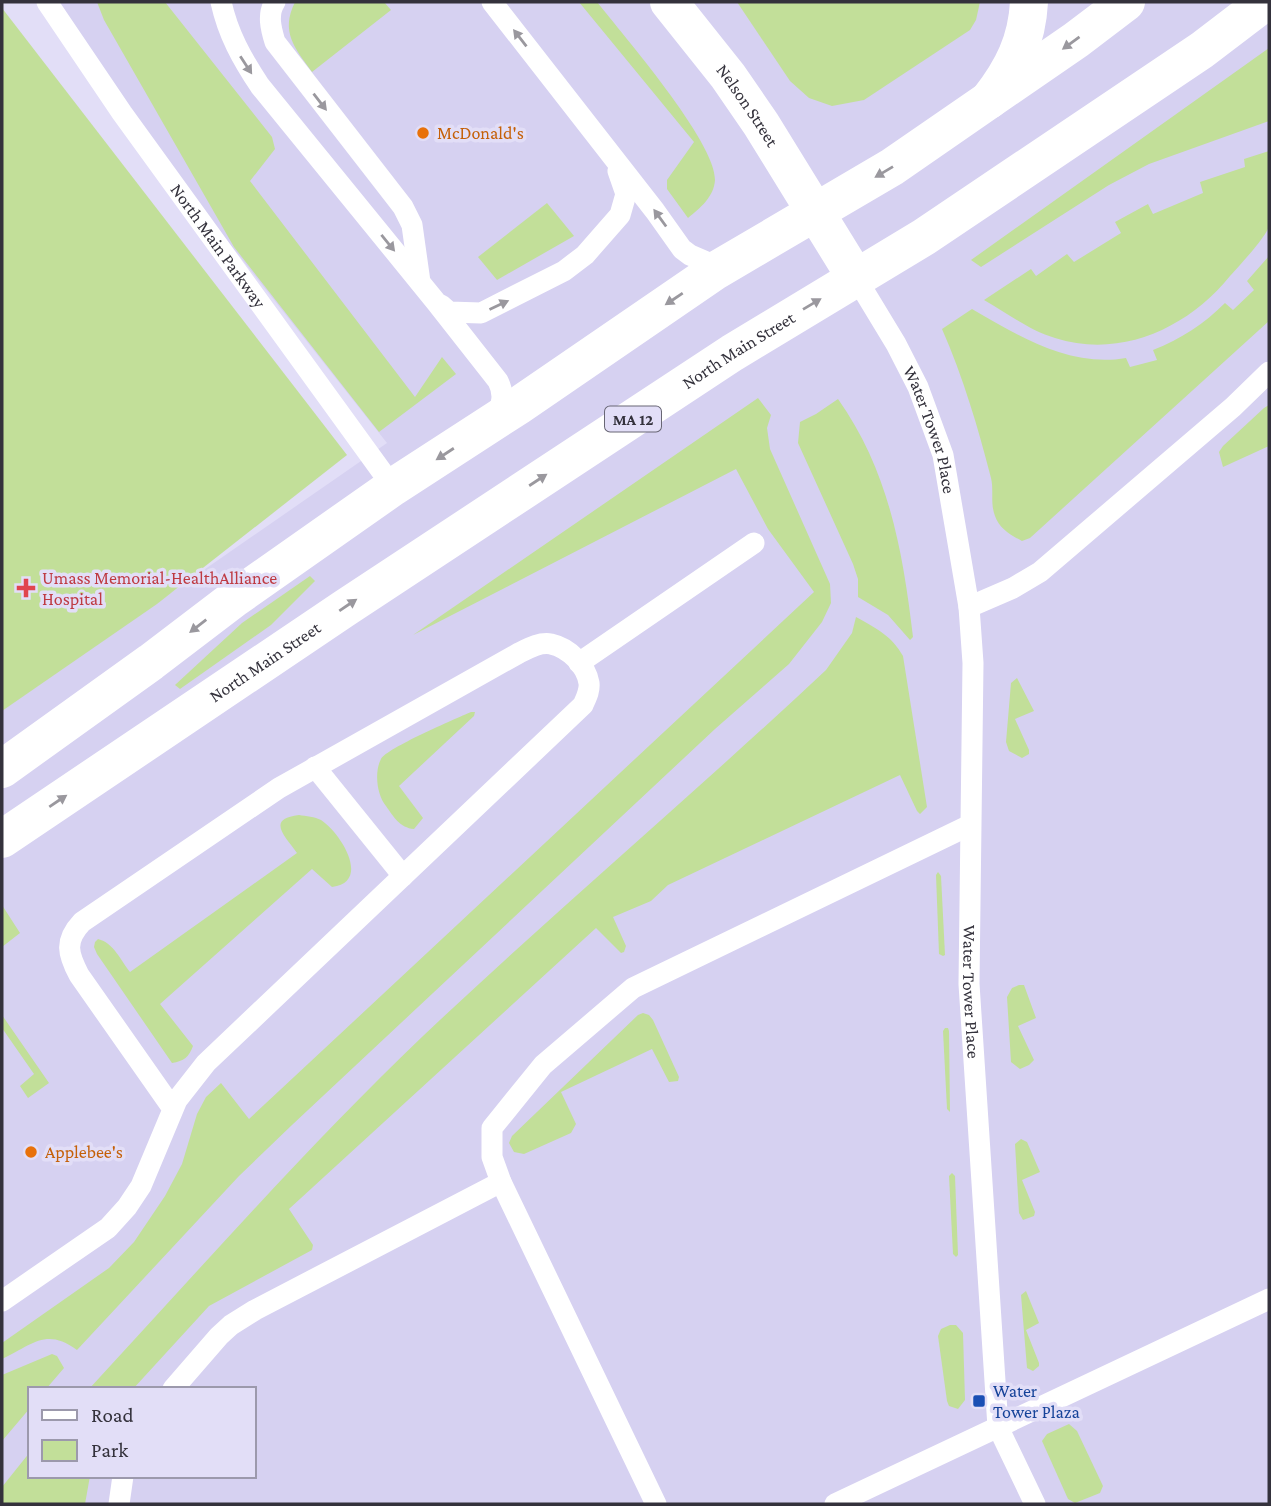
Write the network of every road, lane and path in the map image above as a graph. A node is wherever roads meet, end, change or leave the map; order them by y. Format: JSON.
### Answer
{"nodes":[{"id":1,"x":47,"y":2,"type":"edge"},
{"id":2,"x":221,"y":2,"type":"edge"},
{"id":3,"x":275,"y":2,"type":"edge"},
{"id":4,"x":492,"y":2,"type":"edge"},
{"id":5,"x":669,"y":2,"type":"edge"},
{"id":6,"x":1029,"y":2,"type":"edge"},
{"id":7,"x":1126,"y":2,"type":"edge"},
{"id":8,"x":1265,"y":2,"type":"edge"},
{"id":9,"x":989,"y":100,"type":"junction"},
{"id":10,"x":614,"y":159,"type":"junction"},
{"id":11,"x":816,"y":213,"type":"junction"},
{"id":12,"x":732,"y":261,"type":"junction"},
{"id":13,"x":856,"y":278,"type":"junction"},
{"id":14,"x":420,"y":282,"type":"junction"},
{"id":15,"x":436,"y":302,"type":"junction"},
{"id":16,"x":1269,"y":372,"type":"edge"},
{"id":17,"x":492,"y":423,"type":"junction"},
{"id":18,"x":393,"y":487,"type":"junction"},
{"id":19,"x":754,"y":543,"type":"dead end"},
{"id":20,"x":970,"y":607,"type":"junction"},
{"id":21,"x":579,"y":663,"type":"junction"},
{"id":22,"x":316,"y":767,"type":"junction"},
{"id":23,"x":2,"y":769,"type":"edge"},
{"id":24,"x":970,"y":825,"type":"junction"},
{"id":25,"x":2,"y":839,"type":"edge"},
{"id":26,"x":403,"y":876,"type":"junction"},
{"id":27,"x":173,"y":1109,"type":"junction"},
{"id":28,"x":501,"y":1182,"type":"junction"},
{"id":29,"x":1269,"y":1299,"type":"edge"},
{"id":30,"x":2,"y":1301,"type":"edge"},
{"id":31,"x":175,"y":1387,"type":"edge"},
{"id":32,"x":998,"y":1426,"type":"junction"},
{"id":33,"x":123,"y":1478,"type":"edge"},
{"id":34,"x":119,"y":1504,"type":"edge"},
{"id":35,"x":656,"y":1504,"type":"edge"},
{"id":36,"x":835,"y":1504,"type":"edge"},
{"id":37,"x":1035,"y":1504,"type":"edge"}],
"edges":[{"from":1,"to":18,"type":"lane","name":"North Main Parkway"},
{"from":2,"to":14,"type":"lane","one_way":true},
{"from":3,"to":14,"type":"lane","one_way":true},
{"from":10,"to":4,"type":"lane","one_way":true},
{"from":5,"to":11,"type":"main road","name":"Nelson Street"},
{"from":6,"to":9,"type":"main road"},
{"from":7,"to":9,"type":"main road","one_way":true},
{"from":8,"to":13,"type":"main road","name":"North Main Street","number":"MA 12"},
{"from":9,"to":11,"type":"main road","one_way":true},
{"from":12,"to":10,"type":"lane","one_way":true},
{"from":15,"to":10,"type":"lane","one_way":true},
{"from":11,"to":12,"type":"main road"},
{"from":11,"to":13,"type":"main road","name":"Nelson Street"},
{"from":12,"to":17,"type":"main road","one_way":true},
{"from":13,"to":20,"type":"lane","name":"Water Tower Place"},
{"from":25,"to":13,"type":"main road","name":"North Main Street","number":"MA 12","one_way":true},
{"from":14,"to":15,"type":"lane"},
{"from":15,"to":17,"type":"lane"},
{"from":16,"to":20,"type":"lane"},
{"from":17,"to":18,"type":"main road","one_way":true},
{"from":18,"to":23,"type":"main road","one_way":true},
{"from":19,"to":21,"type":"lane"},
{"from":20,"to":24,"type":"lane","name":"Water Tower Place"},
{"from":21,"to":22,"type":"lane"},
{"from":21,"to":26,"type":"lane"},
{"from":22,"to":26,"type":"lane"},
{"from":22,"to":27,"type":"lane"},
{"from":24,"to":28,"type":"lane"},
{"from":24,"to":32,"type":"lane","name":"Water Tower Place"},
{"from":26,"to":27,"type":"lane"},
{"from":27,"to":30,"type":"lane"},
{"from":28,"to":31,"type":"lane"},
{"from":28,"to":35,"type":"lane"},
{"from":29,"to":32,"type":"lane"},
{"from":32,"to":36,"type":"lane"},
{"from":32,"to":37,"type":"lane"},
{"from":33,"to":34,"type":"lane"}]}
